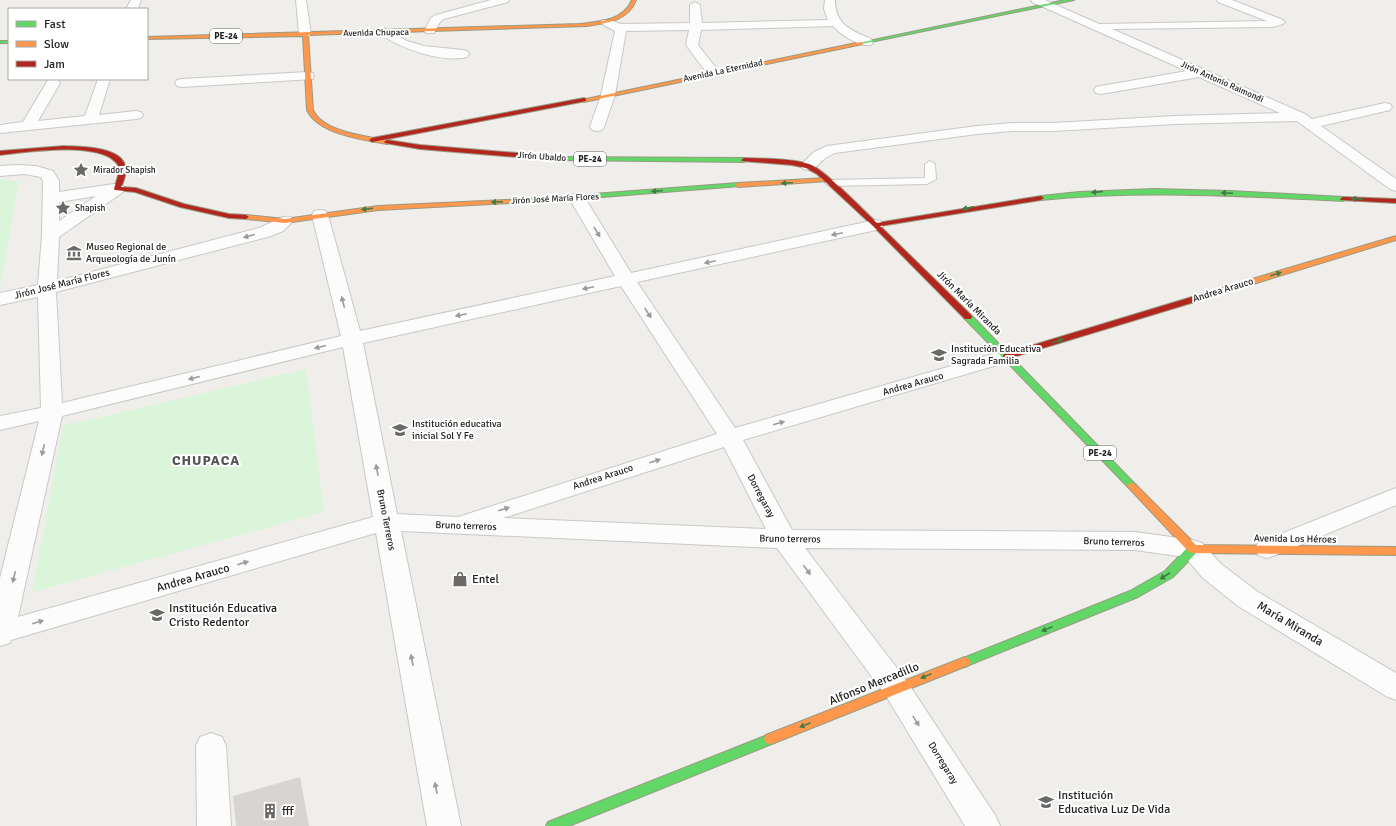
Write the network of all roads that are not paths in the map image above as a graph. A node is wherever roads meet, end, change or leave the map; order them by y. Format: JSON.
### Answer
{"nodes":[{"id":1,"x":302,"y":0,"type":"edge"},
{"id":2,"x":504,"y":0,"type":"edge"},
{"id":3,"x":634,"y":0,"type":"edge"},
{"id":4,"x":830,"y":0,"type":"edge"},
{"id":5,"x":1072,"y":0,"type":"edge"},
{"id":6,"x":1222,"y":0,"type":"edge"},
{"id":7,"x":1042,"y":2,"type":"edge"},
{"id":8,"x":695,"y":5,"type":"dead end"},
{"id":9,"x":605,"y":22,"type":"junction"},
{"id":10,"x":835,"y":23,"type":"junction"},
{"id":11,"x":696,"y":25,"type":"junction"},
{"id":12,"x":1096,"y":26,"type":"junction"},
{"id":13,"x":619,"y":28,"type":"junction"},
{"id":14,"x":430,"y":31,"type":"junction"},
{"id":15,"x":384,"y":32,"type":"junction"},
{"id":16,"x":305,"y":34,"type":"junction"},
{"id":17,"x":148,"y":38,"type":"edge"},
{"id":18,"x":867,"y":42,"type":"junction"},
{"id":19,"x":463,"y":54,"type":"dead end"},
{"id":20,"x":714,"y":73,"type":"junction"},
{"id":21,"x":1200,"y":73,"type":"junction"},
{"id":22,"x":308,"y":76,"type":"junction"},
{"id":23,"x":104,"y":80,"type":"edge"},
{"id":24,"x":53,"y":83,"type":"dead end"},
{"id":25,"x":182,"y":83,"type":"dead end"},
{"id":26,"x":1101,"y":90,"type":"dead end"},
{"id":27,"x":608,"y":95,"type":"junction"},
{"id":28,"x":1385,"y":107,"type":"dead end"},
{"id":29,"x":136,"y":115,"type":"dead end"},
{"id":30,"x":91,"y":119,"type":"junction"},
{"id":31,"x":1304,"y":120,"type":"junction"},
{"id":32,"x":28,"y":126,"type":"junction"},
{"id":33,"x":597,"y":126,"type":"dead end"},
{"id":34,"x":0,"y":129,"type":"edge"},
{"id":35,"x":372,"y":140,"type":"junction"},
{"id":36,"x":0,"y":153,"type":"edge"},
{"id":37,"x":930,"y":164,"type":"dead end"},
{"id":38,"x":808,"y":166,"type":"junction"},
{"id":39,"x":0,"y":171,"type":"edge"},
{"id":40,"x":828,"y":181,"type":"junction"},
{"id":41,"x":1396,"y":186,"type":"edge"},
{"id":42,"x":117,"y":189,"type":"junction"},
{"id":43,"x":50,"y":198,"type":"junction"},
{"id":44,"x":578,"y":198,"type":"junction"},
{"id":45,"x":1396,"y":201,"type":"edge"},
{"id":46,"x":320,"y":215,"type":"junction"},
{"id":47,"x":285,"y":221,"type":"junction"},
{"id":48,"x":875,"y":225,"type":"junction"},
{"id":49,"x":51,"y":235,"type":"junction"},
{"id":50,"x":1396,"y":238,"type":"edge"},
{"id":51,"x":626,"y":280,"type":"junction"},
{"id":52,"x":48,"y":289,"type":"junction"},
{"id":53,"x":0,"y":299,"type":"edge"},
{"id":54,"x":352,"y":339,"type":"junction"},
{"id":55,"x":1008,"y":356,"type":"junction"},
{"id":56,"x":52,"y":412,"type":"junction"},
{"id":57,"x":0,"y":423,"type":"edge"},
{"id":58,"x":730,"y":437,"type":"junction"},
{"id":59,"x":1396,"y":496,"type":"edge"},
{"id":60,"x":386,"y":522,"type":"junction"},
{"id":61,"x":454,"y":525,"type":"junction"},
{"id":62,"x":784,"y":539,"type":"junction"},
{"id":63,"x":1193,"y":549,"type":"junction"},
{"id":64,"x":1267,"y":549,"type":"junction"},
{"id":65,"x":1396,"y":551,"type":"edge"},
{"id":66,"x":0,"y":633,"type":"edge"},
{"id":67,"x":896,"y":688,"type":"junction"},
{"id":68,"x":1396,"y":688,"type":"edge"},
{"id":69,"x":211,"y":746,"type":"dead end"},
{"id":70,"x":214,"y":826,"type":"edge"},
{"id":71,"x":444,"y":826,"type":"edge"},
{"id":72,"x":553,"y":826,"type":"edge"},
{"id":73,"x":983,"y":826,"type":"edge"}],
"edges":[{"from":1,"to":16,"type":"street"},
{"from":2,"to":14,"type":"street"},
{"from":3,"to":9,"type":"main road","name":"Avenida Chupaca"},
{"from":4,"to":10,"type":"street"},
{"from":5,"to":7,"type":"main road","name":"Avenida La Eternidad"},
{"from":6,"to":12,"type":"street"},
{"from":7,"to":12,"type":"street","name":"Jirón Antonio Raimondi"},
{"from":7,"to":18,"type":"main road","name":"Avenida La Eternidad"},
{"from":8,"to":11,"type":"street"},
{"from":9,"to":13,"type":"street"},
{"from":9,"to":14,"type":"main road","name":"Avenida Chupaca"},
{"from":10,"to":11,"type":"street"},
{"from":10,"to":18,"type":"street"},
{"from":11,"to":13,"type":"street"},
{"from":11,"to":20,"type":"street"},
{"from":12,"to":21,"type":"street","name":"Jirón Antonio Raimondi"},
{"from":13,"to":27,"type":"street"},
{"from":14,"to":15,"type":"main road","name":"Avenida Chupaca"},
{"from":15,"to":16,"type":"main road","name":"Avenida Chupaca"},
{"from":15,"to":19,"type":"street"},
{"from":16,"to":17,"type":"main road","name":"Avenida Chupaca","number":"PE-24"},
{"from":16,"to":22,"type":"main road","number":"PE-24"},
{"from":18,"to":20,"type":"main road","name":"Avenida La Eternidad"},
{"from":20,"to":27,"type":"main road","name":"Avenida La Eternidad"},
{"from":21,"to":26,"type":"street"},
{"from":21,"to":31,"type":"street","name":"Jirón Antonio Raimondi"},
{"from":22,"to":25,"type":"street"},
{"from":22,"to":35,"type":"main road","number":"PE-24"},
{"from":23,"to":30,"type":"street"},
{"from":24,"to":32,"type":"street"},
{"from":27,"to":33,"type":"street"},
{"from":27,"to":35,"type":"main road","name":"Avenida La Eternidad"},
{"from":28,"to":31,"type":"street"},
{"from":29,"to":30,"type":"street"},
{"from":30,"to":32,"type":"street"},
{"from":31,"to":38,"type":"street"},
{"from":31,"to":41,"type":"street","name":"Jirón Antonio Raimondi"},
{"from":32,"to":34,"type":"street"},
{"from":35,"to":38,"type":"main road","name":"Jirón Ubaldo","number":"PE-24"},
{"from":36,"to":42,"type":"main road"},
{"from":37,"to":40,"type":"lane"},
{"from":38,"to":40,"type":"main road","name":"Jirón María Miranda","number":"PE-24"},
{"from":39,"to":43,"type":"street"},
{"from":40,"to":44,"type":"main road","name":"Jirón José María Flores","one_way":true},
{"from":40,"to":48,"type":"main road","name":"Jirón María Miranda","number":"PE-24"},
{"from":42,"to":43,"type":"street"},
{"from":42,"to":47,"type":"main road","name":"Jirón José María Flores"},
{"from":42,"to":49,"type":"street"},
{"from":43,"to":49,"type":"street"},
{"from":44,"to":46,"type":"main road","name":"Jirón José María Flores","one_way":true},
{"from":44,"to":51,"type":"street","name":"Dorregaray","one_way":true},
{"from":45,"to":48,"type":"main road","one_way":true},
{"from":46,"to":47,"type":"main road","name":"Jirón José María Flores"},
{"from":54,"to":46,"type":"street","name":"Bruno Terreros","one_way":true},
{"from":47,"to":52,"type":"street","name":"Jirón José María Flores","one_way":true},
{"from":48,"to":51,"type":"street","one_way":true},
{"from":48,"to":55,"type":"main road","name":"Jirón María Miranda","number":"PE-24"},
{"from":49,"to":52,"type":"street"},
{"from":55,"to":50,"type":"main road","name":"Andrea Arauco","one_way":true},
{"from":51,"to":54,"type":"street","one_way":true},
{"from":51,"to":58,"type":"street","name":"Dorregaray","one_way":true},
{"from":52,"to":53,"type":"street","name":"Jirón José María Flores"},
{"from":52,"to":56,"type":"street"},
{"from":54,"to":56,"type":"street","one_way":true},
{"from":60,"to":54,"type":"street","name":"Bruno Terreros","one_way":true},
{"from":58,"to":55,"type":"street","name":"Andrea Arauco","one_way":true},
{"from":55,"to":63,"type":"main road","name":"Jirón María Miranda","number":"PE-24"},
{"from":56,"to":57,"type":"street"},
{"from":56,"to":66,"type":"street","one_way":true},
{"from":61,"to":58,"type":"street","name":"Andrea Arauco","one_way":true},
{"from":58,"to":62,"type":"street","name":"Dorregaray"},
{"from":59,"to":64,"type":"street"},
{"from":60,"to":61,"type":"street","name":"Bruno terreros"},
{"from":66,"to":60,"type":"street","name":"Andrea Arauco","one_way":true},
{"from":71,"to":60,"type":"street","name":"Bruno Terreros","one_way":true},
{"from":61,"to":62,"type":"street","name":"Bruno terreros"},
{"from":62,"to":63,"type":"street","name":"Bruno terreros"},
{"from":62,"to":67,"type":"street","name":"Dorregaray","one_way":true},
{"from":63,"to":64,"type":"main road","name":"Avenida Los Héroes"},
{"from":63,"to":67,"type":"main road","name":"Alfonso Mercadillo","one_way":true},
{"from":63,"to":68,"type":"street","name":"María Miranda"},
{"from":64,"to":65,"type":"main road","name":"Avenida Los Héroes"},
{"from":67,"to":72,"type":"main road","name":"Alfonso Mercadillo","one_way":true},
{"from":67,"to":73,"type":"street","name":"Dorregaray","one_way":true},
{"from":69,"to":70,"type":"street"}]}
